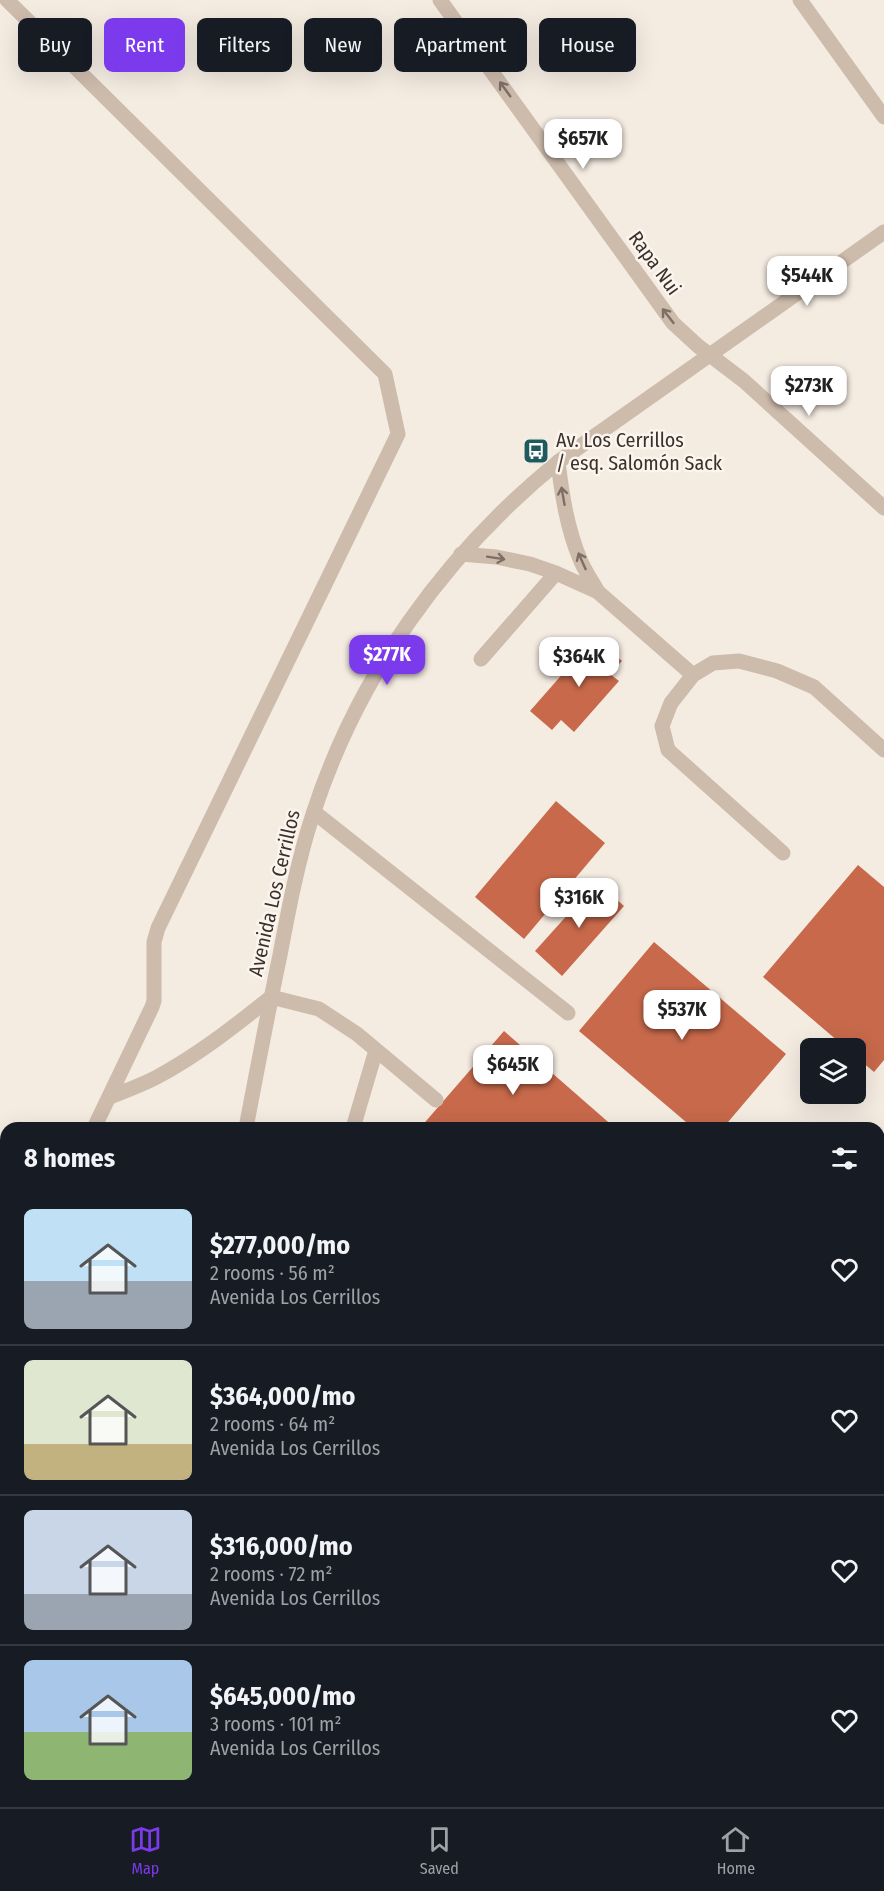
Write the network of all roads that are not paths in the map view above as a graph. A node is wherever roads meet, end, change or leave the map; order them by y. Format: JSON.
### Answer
{"nodes":[{"id":1,"x":7,"y":0,"type":"edge"},
{"id":2,"x":440,"y":0,"type":"edge"},
{"id":3,"x":800,"y":0,"type":"edge"},
{"id":4,"x":884,"y":117,"type":"edge"},
{"id":5,"x":884,"y":232,"type":"edge"},
{"id":6,"x":710,"y":356,"type":"junction"},
{"id":7,"x":558,"y":462,"type":"junction"},
{"id":8,"x":884,"y":508,"type":"edge"},
{"id":9,"x":462,"y":554,"type":"junction"},
{"id":10,"x":556,"y":573,"type":"junction"},
{"id":11,"x":598,"y":592,"type":"junction"},
{"id":12,"x":481,"y":659,"type":"dead end"},
{"id":13,"x":693,"y":675,"type":"junction"},
{"id":14,"x":884,"y":750,"type":"edge"},
{"id":15,"x":314,"y":812,"type":"junction"},
{"id":16,"x":783,"y":853,"type":"dead end"},
{"id":17,"x":271,"y":997,"type":"junction"},
{"id":18,"x":568,"y":1013,"type":"dead end"},
{"id":19,"x":376,"y":1050,"type":"junction"},
{"id":20,"x":110,"y":1097,"type":"junction"},
{"id":21,"x":435,"y":1100,"type":"dead end"},
{"id":22,"x":97,"y":1122,"type":"edge"},
{"id":23,"x":247,"y":1122,"type":"edge"},
{"id":24,"x":355,"y":1122,"type":"edge"}],
"edges":[{"from":1,"to":20,"type":"street"},
{"from":6,"to":2,"type":"street","name":"Rapa Nui","one_way":true},
{"from":3,"to":4,"type":"street"},
{"from":5,"to":6,"type":"street","name":"Avenida Los Cerrillos"},
{"from":6,"to":7,"type":"street","name":"Avenida Los Cerrillos"},
{"from":6,"to":8,"type":"street","name":"Rapa Nui"},
{"from":7,"to":9,"type":"street","name":"Avenida Los Cerrillos"},
{"from":11,"to":7,"type":"street","one_way":true},
{"from":9,"to":10,"type":"street","one_way":true},
{"from":9,"to":15,"type":"street","name":"Avenida Los Cerrillos"},
{"from":10,"to":11,"type":"street"},
{"from":10,"to":12,"type":"street"},
{"from":11,"to":13,"type":"street"},
{"from":13,"to":14,"type":"street"},
{"from":13,"to":16,"type":"street"},
{"from":15,"to":17,"type":"street","name":"Avenida Los Cerrillos"},
{"from":15,"to":18,"type":"street"},
{"from":17,"to":19,"type":"street"},
{"from":17,"to":20,"type":"street"},
{"from":17,"to":23,"type":"street","name":"Avenida Los Cerrillos"},
{"from":19,"to":21,"type":"street"},
{"from":19,"to":24,"type":"street"},
{"from":20,"to":22,"type":"street"}]}
